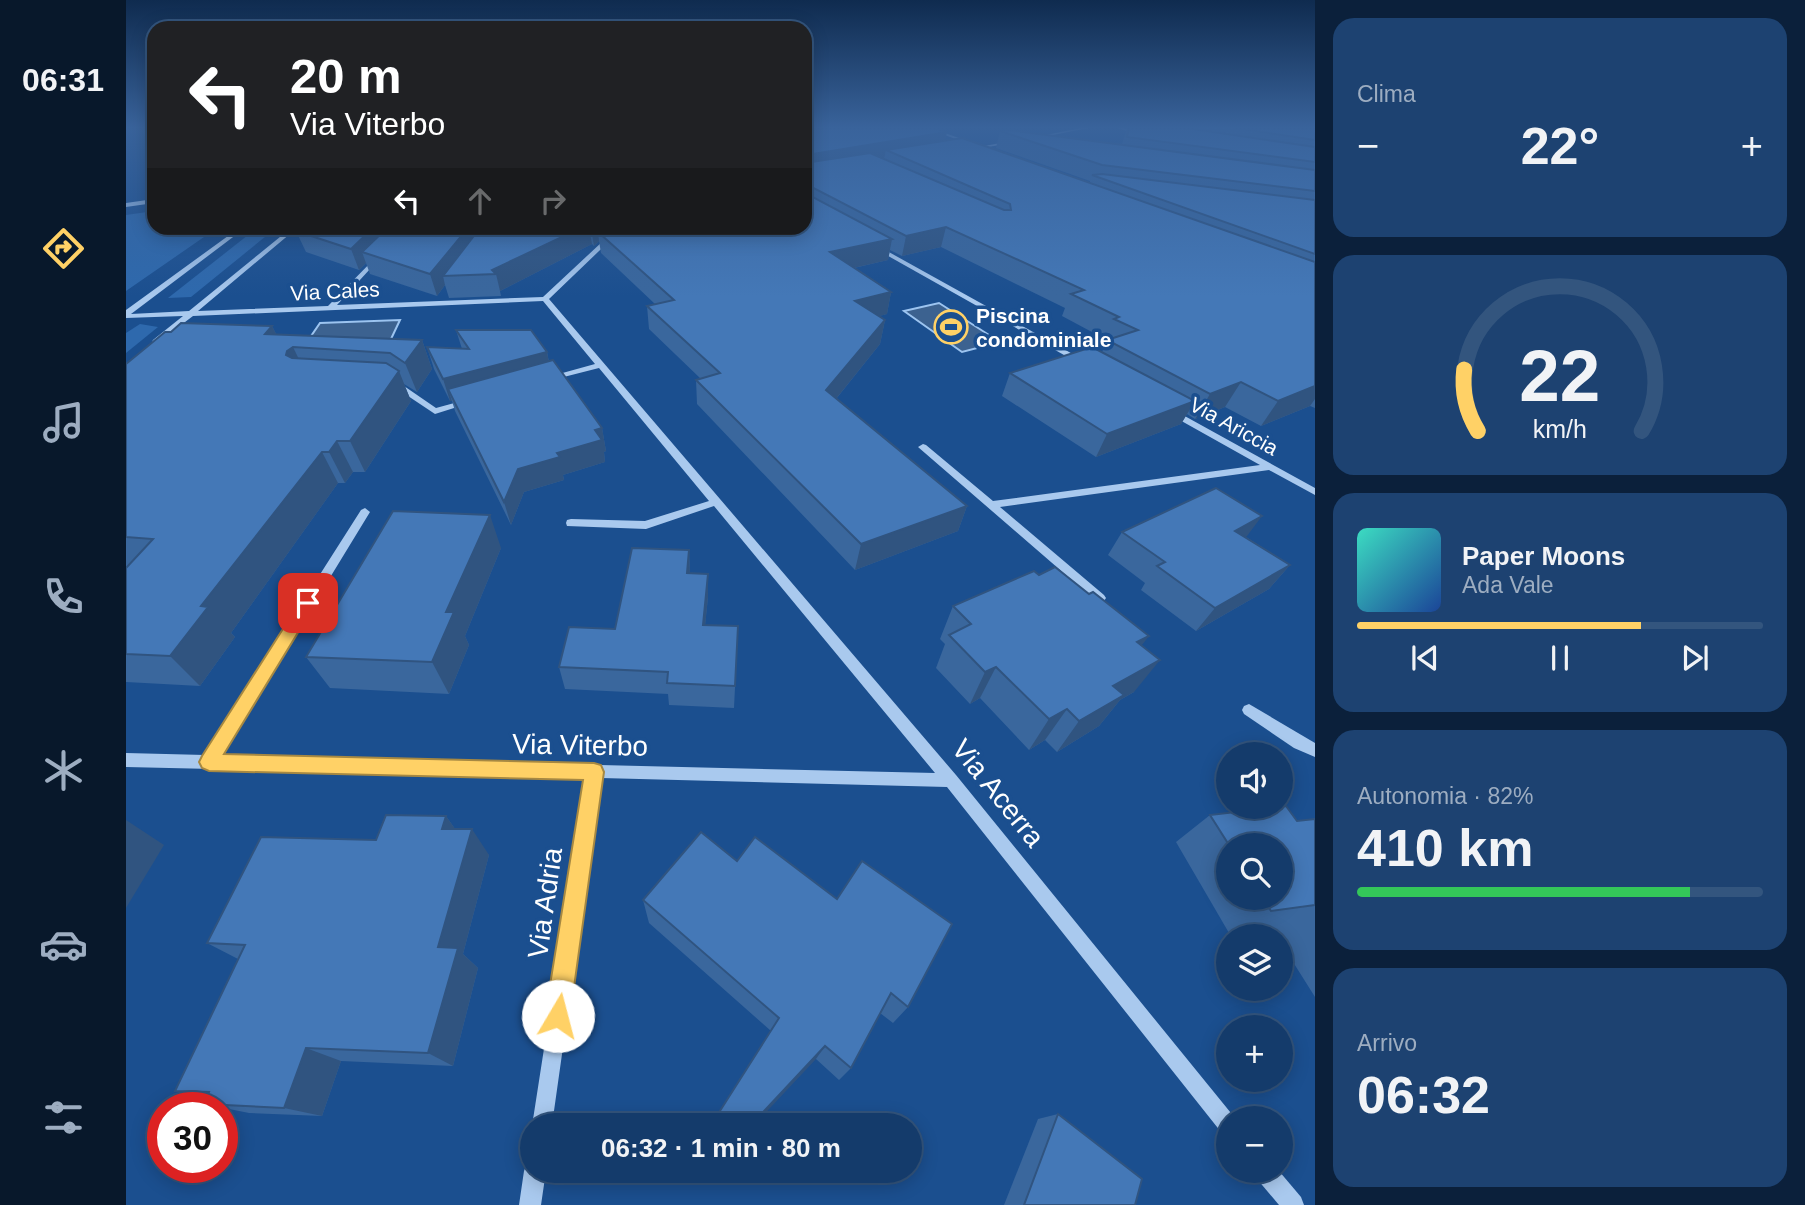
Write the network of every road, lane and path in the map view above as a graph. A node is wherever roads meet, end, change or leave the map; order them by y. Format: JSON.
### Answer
{"nodes":[{"id":1,"x":147,"y":202,"type":"edge"},
{"id":2,"x":126,"y":205,"type":"edge"},
{"id":3,"x":233,"y":235,"type":"edge"},
{"id":4,"x":285,"y":235,"type":"edge"},
{"id":5,"x":613,"y":236,"type":"joint"},
{"id":6,"x":625,"y":237,"type":"edge"},
{"id":7,"x":865,"y":241,"type":"edge"},
{"id":8,"x":387,"y":248,"type":"edge"},
{"id":9,"x":446,"y":292,"type":"edge"},
{"id":10,"x":545,"y":299,"type":"junction"},
{"id":11,"x":439,"y":303,"type":"junction"},
{"id":12,"x":329,"y":309,"type":"junction"},
{"id":13,"x":190,"y":313,"type":"junction"},
{"id":14,"x":126,"y":315,"type":"edge"},
{"id":15,"x":147,"y":349,"type":"edge"},
{"id":16,"x":601,"y":365,"type":"junction"},
{"id":17,"x":1091,"y":367,"type":"edge"},
{"id":18,"x":537,"y":383,"type":"edge"},
{"id":19,"x":387,"y":387,"type":"edge"},
{"id":20,"x":473,"y":400,"type":"edge"},
{"id":21,"x":1163,"y":407,"type":"edge"},
{"id":22,"x":923,"y":447,"type":"dead end"},
{"id":23,"x":1271,"y":467,"type":"junction"},
{"id":24,"x":1315,"y":492,"type":"edge"},
{"id":25,"x":716,"y":502,"type":"junction"},
{"id":26,"x":991,"y":505,"type":"junction"},
{"id":27,"x":365,"y":512,"type":"dead end"},
{"id":28,"x":571,"y":523,"type":"dead end"},
{"id":29,"x":1100,"y":598,"type":"edge"},
{"id":30,"x":1249,"y":710,"type":"dead end"},
{"id":31,"x":1315,"y":750,"type":"edge"},
{"id":32,"x":126,"y":760,"type":"edge"},
{"id":33,"x":209,"y":762,"type":"junction"},
{"id":34,"x":594,"y":772,"type":"junction"},
{"id":35,"x":951,"y":780,"type":"junction"},
{"id":36,"x":1216,"y":1110,"type":"edge"},
{"id":37,"x":544,"y":1113,"type":"edge"},
{"id":38,"x":533,"y":1183,"type":"edge"},
{"id":39,"x":1275,"y":1183,"type":"edge"},
{"id":40,"x":530,"y":1205,"type":"edge"},
{"id":41,"x":1293,"y":1205,"type":"edge"}],
"edges":[{"from":1,"to":2,"type":"street"},
{"from":3,"to":14,"type":"street"},
{"from":4,"to":13,"type":"street"},
{"from":5,"to":6,"type":"street"},
{"from":5,"to":10,"type":"street"},
{"from":7,"to":17,"type":"street"},
{"from":8,"to":12,"type":"street"},
{"from":9,"to":11,"type":"street"},
{"from":10,"to":11,"type":"street","name":"Via Cales"},
{"from":10,"to":16,"type":"street","name":"Via Acerra"},
{"from":11,"to":12,"type":"street","name":"Via Cales"},
{"from":12,"to":13,"type":"street","name":"Via Cales"},
{"from":13,"to":14,"type":"street","name":"Via Cales"},
{"from":13,"to":15,"type":"street"},
{"from":16,"to":18,"type":"street"},
{"from":16,"to":25,"type":"street","name":"Via Acerra"},
{"from":19,"to":20,"type":"street"},
{"from":21,"to":23,"type":"street","name":"Via Ariccia"},
{"from":22,"to":26,"type":"street"},
{"from":23,"to":24,"type":"street","name":"Via Ariccia"},
{"from":23,"to":26,"type":"street"},
{"from":25,"to":28,"type":"street"},
{"from":25,"to":35,"type":"street","name":"Via Acerra"},
{"from":26,"to":29,"type":"street"},
{"from":27,"to":33,"type":"street"},
{"from":30,"to":31,"type":"street"},
{"from":32,"to":33,"type":"street","name":"Via Viterbo"},
{"from":33,"to":34,"type":"street","name":"Via Viterbo"},
{"from":34,"to":35,"type":"street","name":"Via Viterbo"},
{"from":34,"to":37,"type":"street","name":"Via Adria"},
{"from":35,"to":36,"type":"street","name":"Via Acerra"},
{"from":38,"to":40,"type":"street"},
{"from":39,"to":41,"type":"street"}]}
